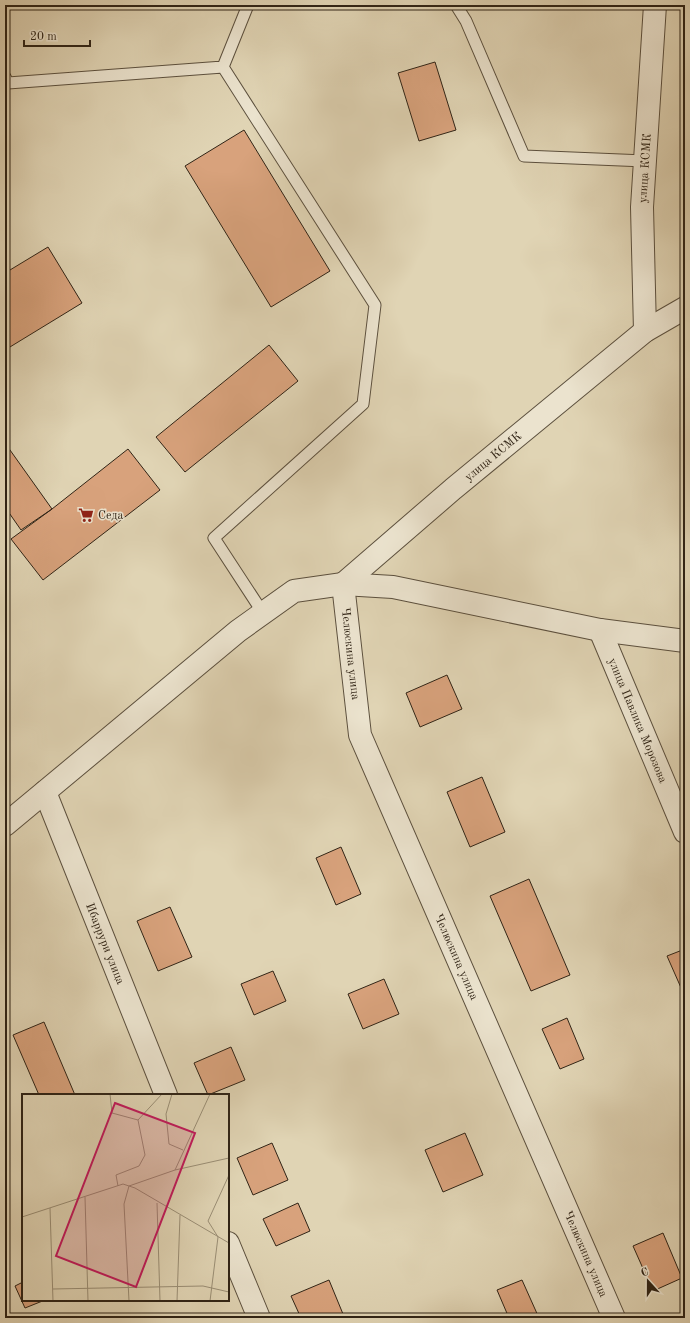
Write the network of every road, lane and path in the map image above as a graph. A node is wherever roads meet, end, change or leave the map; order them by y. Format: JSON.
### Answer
{"nodes":[{"id":1,"x":248,"y":5,"type":"edge"},
{"id":2,"x":456,"y":5,"type":"edge"},
{"id":3,"x":655,"y":5,"type":"edge"},
{"id":4,"x":223,"y":67,"type":"junction"},
{"id":5,"x":5,"y":77,"type":"edge"},
{"id":6,"x":645,"y":161,"type":"junction"},
{"id":7,"x":685,"y":308,"type":"edge"},
{"id":8,"x":645,"y":331,"type":"junction"},
{"id":9,"x":343,"y":584,"type":"junction"},
{"id":10,"x":263,"y":613,"type":"junction"},
{"id":11,"x":600,"y":630,"type":"junction"},
{"id":12,"x":685,"y":641,"type":"edge"},
{"id":13,"x":45,"y":792,"type":"junction"},
{"id":14,"x":5,"y":825,"type":"edge"},
{"id":15,"x":685,"y":832,"type":"edge"},
{"id":16,"x":166,"y":1094,"type":"edge"},
{"id":17,"x":229,"y":1245,"type":"edge"},
{"id":18,"x":260,"y":1318,"type":"edge"},
{"id":19,"x":614,"y":1318,"type":"edge"}],
"edges":[{"from":1,"to":4,"type":"lane"},
{"from":2,"to":6,"type":"lane"},
{"from":3,"to":6,"type":"street","name":"улица КСМК"},
{"from":4,"to":5,"type":"lane"},
{"from":4,"to":10,"type":"lane"},
{"from":6,"to":8,"type":"street","name":"улица КСМК"},
{"from":7,"to":8,"type":"street","name":"улица КСМК"},
{"from":8,"to":9,"type":"street","name":"улица КСМК"},
{"from":9,"to":10,"type":"street"},
{"from":9,"to":11,"type":"street"},
{"from":9,"to":19,"type":"street","name":"Челюскина улица"},
{"from":10,"to":13,"type":"street"},
{"from":11,"to":12,"type":"street"},
{"from":11,"to":15,"type":"street","name":"улица Павлика Морозова"},
{"from":13,"to":14,"type":"street"},
{"from":13,"to":16,"type":"street","name":"Ибаррури улица"},
{"from":17,"to":18,"type":"street"}]}
